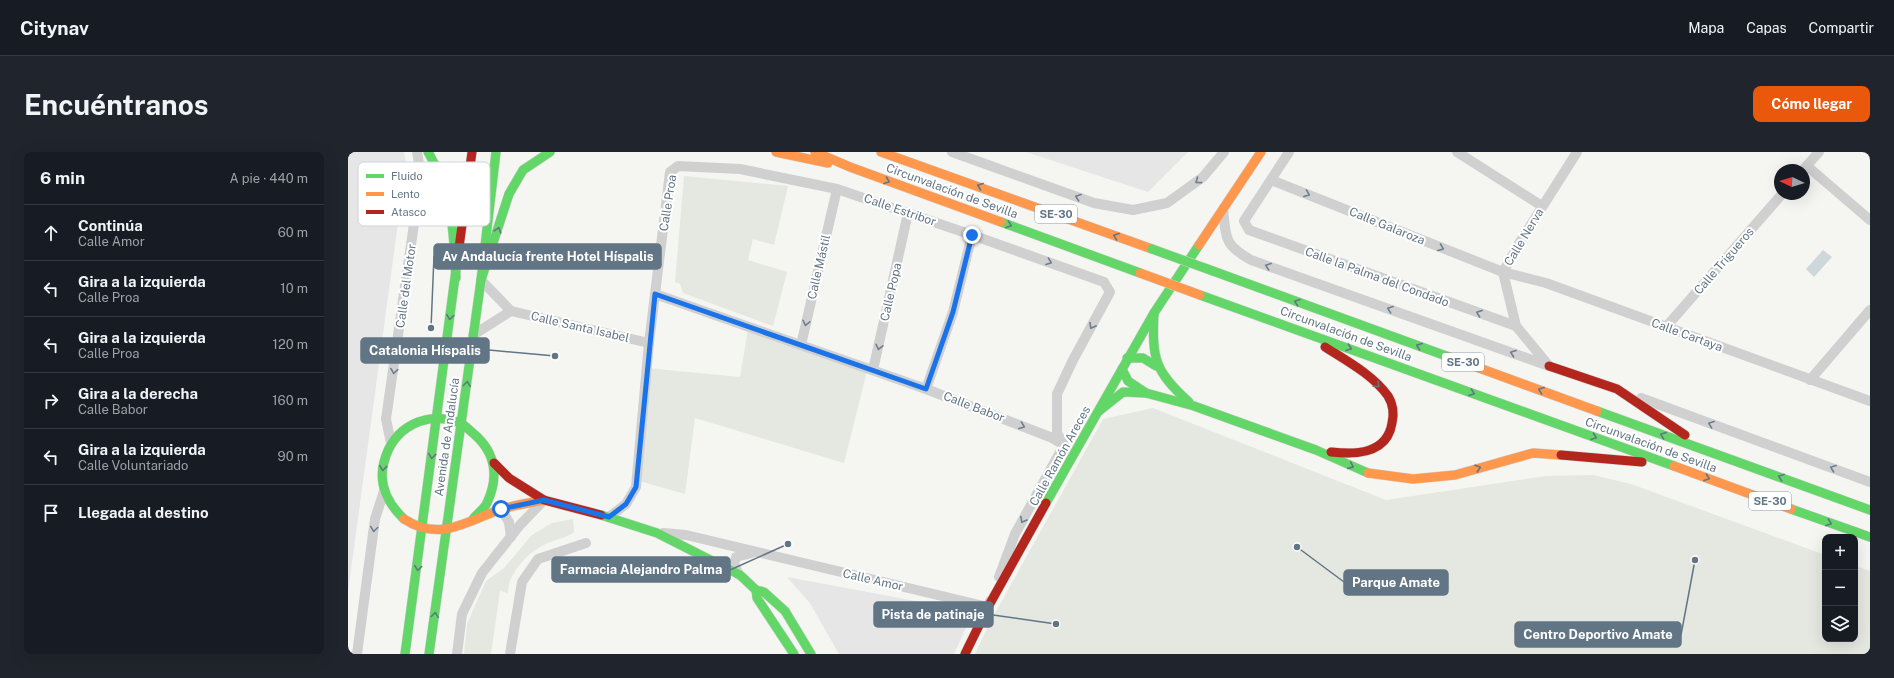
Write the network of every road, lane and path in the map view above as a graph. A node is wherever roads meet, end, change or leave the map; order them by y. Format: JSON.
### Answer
{"nodes":[{"id":1,"x":417,"y":152,"type":"edge"},
{"id":2,"x":428,"y":152,"type":"edge"},
{"id":3,"x":472,"y":152,"type":"edge"},
{"id":4,"x":496,"y":152,"type":"edge"},
{"id":5,"x":550,"y":152,"type":"edge"},
{"id":6,"x":776,"y":152,"type":"edge"},
{"id":7,"x":816,"y":152,"type":"edge"},
{"id":8,"x":880,"y":152,"type":"edge"},
{"id":9,"x":891,"y":152,"type":"edge"},
{"id":10,"x":952,"y":152,"type":"edge"},
{"id":11,"x":1224,"y":152,"type":"edge"},
{"id":12,"x":1261,"y":152,"type":"edge"},
{"id":13,"x":1290,"y":152,"type":"edge"},
{"id":14,"x":1457,"y":152,"type":"edge"},
{"id":15,"x":1577,"y":152,"type":"edge"},
{"id":16,"x":1819,"y":152,"type":"edge"},
{"id":17,"x":419,"y":162,"type":"edge"},
{"id":18,"x":433,"y":162,"type":"edge"},
{"id":19,"x":471,"y":162,"type":"edge"},
{"id":20,"x":1808,"y":164,"type":"edge"},
{"id":21,"x":678,"y":166,"type":"joint"},
{"id":22,"x":850,"y":167,"type":"junction"},
{"id":23,"x":1810,"y":172,"type":"edge"},
{"id":24,"x":960,"y":179,"type":"junction"},
{"id":25,"x":1271,"y":180,"type":"junction"},
{"id":26,"x":837,"y":189,"type":"junction"},
{"id":27,"x":1777,"y":200,"type":"edge"},
{"id":28,"x":490,"y":203,"type":"edge"},
{"id":29,"x":1542,"y":206,"type":"junction"},
{"id":30,"x":1223,"y":209,"type":"junction"},
{"id":31,"x":908,"y":213,"type":"junction"},
{"id":32,"x":1870,"y":220,"type":"edge"},
{"id":33,"x":414,"y":226,"type":"edge"},
{"id":34,"x":454,"y":226,"type":"edge"},
{"id":35,"x":463,"y":226,"type":"edge"},
{"id":36,"x":487,"y":226,"type":"edge"},
{"id":37,"x":972,"y":235,"type":"junction"},
{"id":38,"x":1503,"y":272,"type":"junction"},
{"id":39,"x":456,"y":278,"type":"junction"},
{"id":40,"x":481,"y":280,"type":"junction"},
{"id":41,"x":655,"y":294,"type":"junction"},
{"id":42,"x":1870,"y":310,"type":"edge"},
{"id":43,"x":511,"y":311,"type":"junction"},
{"id":44,"x":1154,"y":313,"type":"junction"},
{"id":45,"x":1516,"y":326,"type":"junction"},
{"id":46,"x":1666,"y":327,"type":"junction"},
{"id":47,"x":1300,"y":330,"type":"junction"},
{"id":48,"x":473,"y":334,"type":"junction"},
{"id":49,"x":649,"y":343,"type":"junction"},
{"id":50,"x":802,"y":344,"type":"junction"},
{"id":51,"x":1128,"y":358,"type":"junction"},
{"id":52,"x":1156,"y":366,"type":"junction"},
{"id":53,"x":1549,"y":366,"type":"junction"},
{"id":54,"x":1122,"y":369,"type":"junction"},
{"id":55,"x":874,"y":370,"type":"junction"},
{"id":56,"x":1810,"y":380,"type":"junction"},
{"id":57,"x":926,"y":389,"type":"junction"},
{"id":58,"x":1617,"y":389,"type":"junction"},
{"id":59,"x":1146,"y":393,"type":"junction"},
{"id":60,"x":1870,"y":401,"type":"edge"},
{"id":61,"x":1194,"y":406,"type":"junction"},
{"id":62,"x":1099,"y":411,"type":"junction"},
{"id":63,"x":437,"y":418,"type":"junction"},
{"id":64,"x":462,"y":423,"type":"junction"},
{"id":65,"x":391,"y":443,"type":"junction"},
{"id":66,"x":1064,"y":445,"type":"junction"},
{"id":67,"x":1316,"y":450,"type":"junction"},
{"id":68,"x":1713,"y":453,"type":"junction"},
{"id":69,"x":494,"y":463,"type":"junction"},
{"id":70,"x":1670,"y":465,"type":"junction"},
{"id":71,"x":1870,"y":482,"type":"edge"},
{"id":72,"x":384,"y":491,"type":"junction"},
{"id":73,"x":544,"y":500,"type":"junction"},
{"id":74,"x":501,"y":509,"type":"junction"},
{"id":75,"x":1870,"y":510,"type":"edge"},
{"id":76,"x":609,"y":517,"type":"junction"},
{"id":77,"x":472,"y":519,"type":"junction"},
{"id":78,"x":423,"y":529,"type":"junction"},
{"id":79,"x":446,"y":530,"type":"junction"},
{"id":80,"x":657,"y":533,"type":"junction"},
{"id":81,"x":511,"y":537,"type":"junction"},
{"id":82,"x":1870,"y":537,"type":"edge"},
{"id":83,"x":586,"y":543,"type":"dead end"},
{"id":84,"x":758,"y":552,"type":"junction"},
{"id":85,"x":740,"y":575,"type":"junction"},
{"id":86,"x":756,"y":590,"type":"junction"},
{"id":87,"x":988,"y":607,"type":"junction"},
{"id":88,"x":357,"y":654,"type":"edge"},
{"id":89,"x":405,"y":654,"type":"edge"},
{"id":90,"x":429,"y":654,"type":"edge"},
{"id":91,"x":457,"y":654,"type":"edge"},
{"id":92,"x":510,"y":654,"type":"edge"},
{"id":93,"x":794,"y":654,"type":"edge"},
{"id":94,"x":810,"y":654,"type":"edge"},
{"id":95,"x":966,"y":654,"type":"edge"}],
"edges":[{"from":1,"to":17,"type":"street","name":"Calle del Motor","one_way":true},
{"from":2,"to":18,"type":"main road"},
{"from":3,"to":19,"type":"main road","name":"Avenida de Andalucía"},
{"from":4,"to":28,"type":"main road","name":"Avenida de Andalucía"},
{"from":40,"to":5,"type":"main road","one_way":true},
{"from":6,"to":22,"type":"main road"},
{"from":7,"to":22,"type":"main road","name":"Circunvalación de Sevilla","number":"SE-30"},
{"from":8,"to":24,"type":"main road","name":"Circunvalación de Sevilla","number":"SE-30"},
{"from":9,"to":24,"type":"main road"},
{"from":11,"to":10,"type":"street","one_way":true},
{"from":12,"to":30,"type":"main road","name":"Calle Ramón Areces"},
{"from":13,"to":25,"type":"street"},
{"from":14,"to":29,"type":"street"},
{"from":15,"to":29,"type":"street","name":"Calle Nerva"},
{"from":16,"to":20,"type":"street"},
{"from":21,"to":26,"type":"street","name":"Calle Estribor"},
{"from":21,"to":41,"type":"street","name":"Calle Proa"},
{"from":22,"to":47,"type":"main road","name":"Circunvalación de Sevilla","number":"SE-30","one_way":true,"bridge":true},
{"from":23,"to":32,"type":"street"},
{"from":68,"to":24,"type":"main road","name":"Circunvalación de Sevilla","number":"SE-30","one_way":true,"bridge":true},
{"from":25,"to":38,"type":"street","name":"Calle Galaroza","one_way":true},
{"from":45,"to":25,"type":"street","name":"Calle la Palma del Condado","one_way":true},
{"from":26,"to":31,"type":"street","name":"Calle Estribor"},
{"from":26,"to":50,"type":"street","name":"Calle Mástil","one_way":true},
{"from":27,"to":46,"type":"street","name":"Calle Trigueros"},
{"from":29,"to":38,"type":"street","name":"Calle Nerva"},
{"from":30,"to":44,"type":"main road","name":"Calle Ramón Areces"},
{"from":53,"to":30,"type":"street","one_way":true},
{"from":31,"to":37,"type":"street","name":"Calle Estribor"},
{"from":31,"to":55,"type":"street","name":"Calle Popa","one_way":true},
{"from":33,"to":65,"type":"street","name":"Calle del Motor","one_way":true},
{"from":34,"to":39,"type":"main road"},
{"from":35,"to":39,"type":"main road","name":"Avenida de Andalucía"},
{"from":36,"to":40,"type":"main road","name":"Avenida de Andalucía"},
{"from":37,"to":57,"type":"street"},
{"from":37,"to":66,"type":"street","name":"Calle Estribor","one_way":true},
{"from":38,"to":45,"type":"street","name":"Calle Nerva"},
{"from":38,"to":46,"type":"street","name":"Calle Cartaya"},
{"from":39,"to":63,"type":"main road","name":"Avenida de Andalucía","one_way":true},
{"from":40,"to":43,"type":"street"},
{"from":40,"to":48,"type":"main road","name":"Avenida de Andalucía"},
{"from":41,"to":49,"type":"street","name":"Calle Proa"},
{"from":41,"to":50,"type":"street","name":"Calle Babor"},
{"from":42,"to":56,"type":"street"},
{"from":43,"to":48,"type":"street"},
{"from":43,"to":49,"type":"street","name":"Calle Santa Isabel"},
{"from":44,"to":51,"type":"main road","name":"Calle Ramón Areces"},
{"from":44,"to":52,"type":"main road"},
{"from":45,"to":53,"type":"street","name":"Calle Nerva"},
{"from":46,"to":56,"type":"street","name":"Calle Cartaya"},
{"from":47,"to":67,"type":"main road","one_way":true},
{"from":47,"to":70,"type":"main road","name":"Circunvalación de Sevilla","number":"SE-30","one_way":true},
{"from":64,"to":48,"type":"main road","name":"Avenida de Andalucía","one_way":true},
{"from":49,"to":76,"type":"street","name":"Calle Proa"},
{"from":50,"to":55,"type":"street","name":"Calle Babor"},
{"from":51,"to":52,"type":"main road"},
{"from":51,"to":54,"type":"main road","name":"Calle Ramón Areces"},
{"from":52,"to":61,"type":"main road"},
{"from":53,"to":58,"type":"main road"},
{"from":54,"to":59,"type":"main road"},
{"from":54,"to":62,"type":"main road","name":"Calle Ramón Areces"},
{"from":55,"to":57,"type":"street","name":"Calle Babor"},
{"from":56,"to":60,"type":"street","name":"Calle Cartaya"},
{"from":57,"to":66,"type":"street","name":"Calle Babor","one_way":true},
{"from":58,"to":68,"type":"main road"},
{"from":71,"to":58,"type":"street","one_way":true},
{"from":59,"to":61,"type":"main road"},
{"from":59,"to":62,"type":"main road"},
{"from":61,"to":67,"type":"main road"},
{"from":62,"to":87,"type":"main road","name":"Calle Ramón Areces"},
{"from":63,"to":64,"type":"main road"},
{"from":63,"to":65,"type":"main road"},
{"from":63,"to":78,"type":"main road","name":"Avenida de Andalucía","one_way":true},
{"from":64,"to":69,"type":"main road"},
{"from":64,"to":79,"type":"main road","name":"Avenida de Andalucía"},
{"from":65,"to":72,"type":"main road","one_way":true},
{"from":66,"to":87,"type":"street","one_way":true},
{"from":67,"to":70,"type":"main road","one_way":true},
{"from":75,"to":68,"type":"main road","name":"Circunvalación de Sevilla","number":"SE-30","one_way":true},
{"from":69,"to":73,"type":"main road","name":"Calle Amor"},
{"from":69,"to":77,"type":"main road"},
{"from":70,"to":82,"type":"main road","name":"Circunvalación de Sevilla","number":"SE-30","one_way":true},
{"from":72,"to":78,"type":"main road"},
{"from":72,"to":88,"type":"street","one_way":true},
{"from":73,"to":74,"type":"main road","name":"Calle Amor"},
{"from":73,"to":76,"type":"main road","name":"Calle Amor"},
{"from":73,"to":81,"type":"street"},
{"from":74,"to":77,"type":"main road","name":"Calle Amor"},
{"from":74,"to":81,"type":"street"},
{"from":76,"to":80,"type":"main road","name":"Calle Amor"},
{"from":77,"to":79,"type":"main road","name":"Calle Amor"},
{"from":78,"to":79,"type":"main road"},
{"from":78,"to":89,"type":"main road","name":"Avenida de Andalucía","one_way":true},
{"from":90,"to":79,"type":"main road","name":"Avenida de Andalucía","one_way":true},
{"from":80,"to":84,"type":"street","name":"Calle Amor"},
{"from":80,"to":85,"type":"main road","name":"Calle Amor"},
{"from":81,"to":91,"type":"street"},
{"from":83,"to":92,"type":"street"},
{"from":84,"to":85,"type":"street","name":"Calle Amor"},
{"from":84,"to":87,"type":"street","name":"Calle Amor"},
{"from":85,"to":86,"type":"main road","name":"Calle Amor"},
{"from":86,"to":93,"type":"main road","name":"Calle Amor"},
{"from":86,"to":94,"type":"main road","name":"Calle Amor"},
{"from":87,"to":95,"type":"main road","name":"Calle Ramón Areces"}]}
